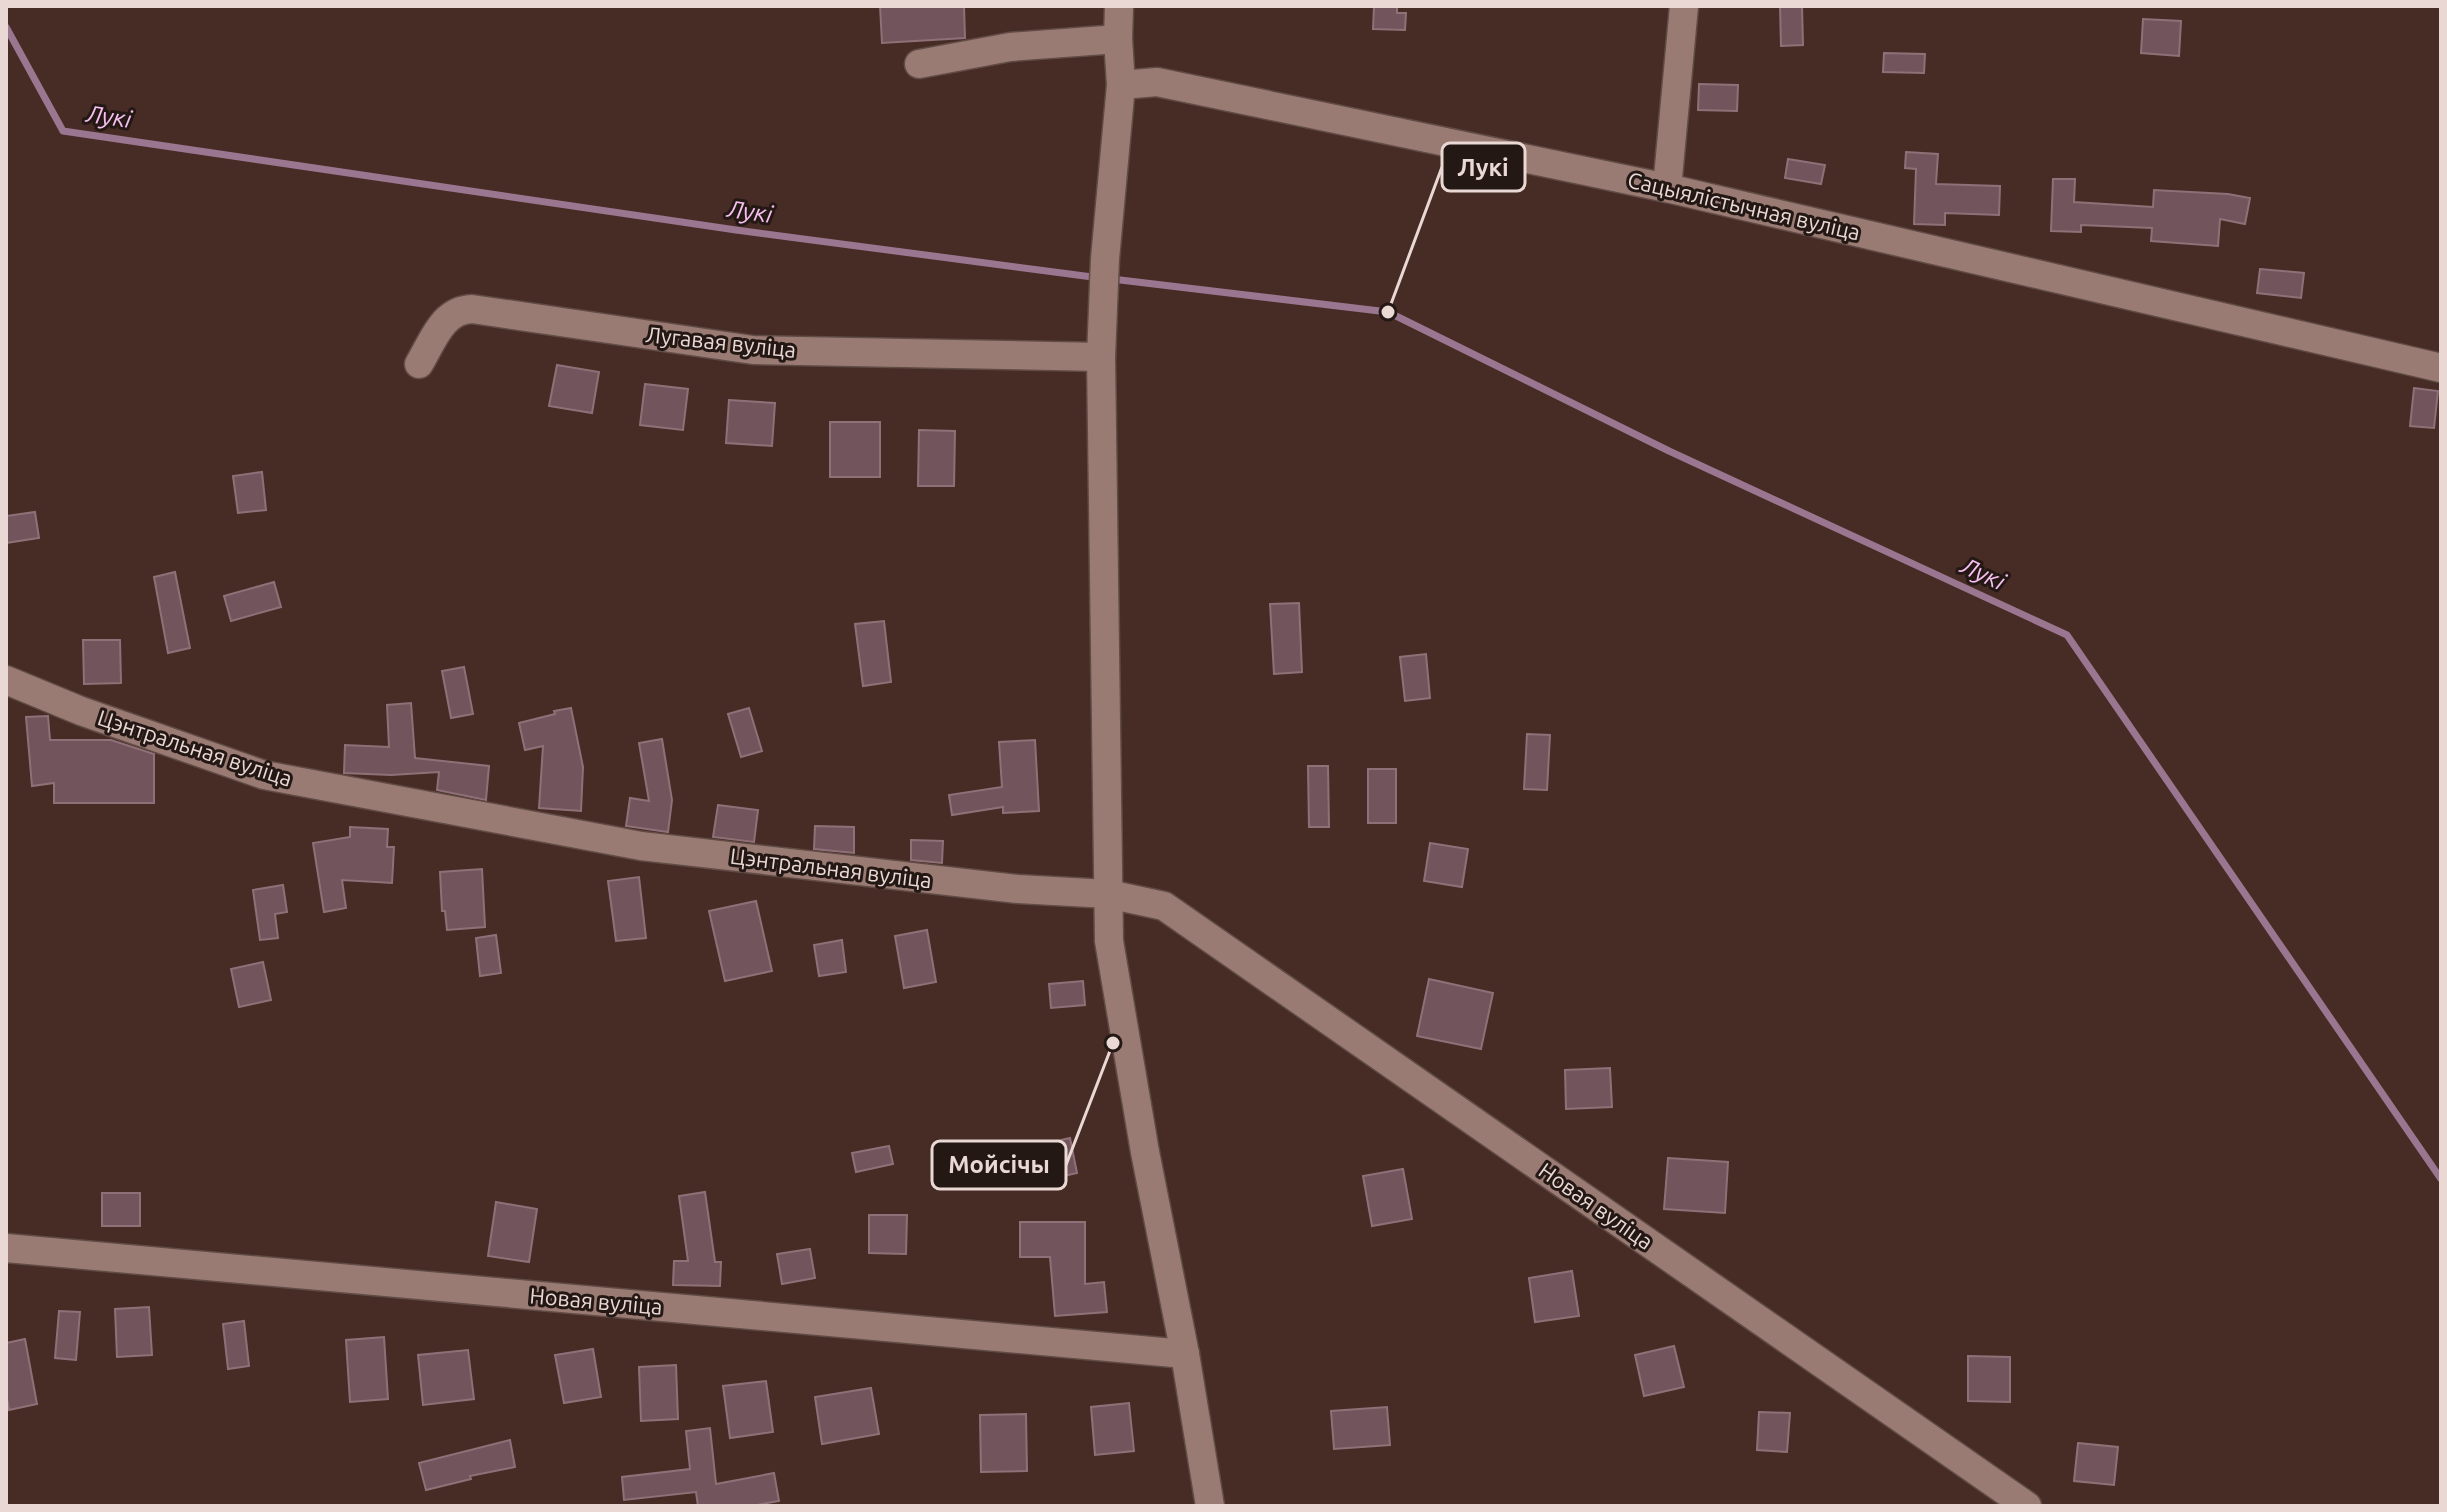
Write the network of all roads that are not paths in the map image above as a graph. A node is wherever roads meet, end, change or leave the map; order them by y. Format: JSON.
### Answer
{"nodes":[{"id":1,"x":1119,"y":6,"type":"edge"},
{"id":2,"x":1684,"y":6,"type":"edge"},
{"id":3,"x":1118,"y":39,"type":"junction"},
{"id":4,"x":919,"y":64,"type":"dead end"},
{"id":5,"x":1121,"y":85,"type":"junction"},
{"id":6,"x":1667,"y":188,"type":"junction"},
{"id":7,"x":1101,"y":357,"type":"junction"},
{"id":8,"x":419,"y":364,"type":"dead end"},
{"id":9,"x":2441,"y":368,"type":"edge"},
{"id":10,"x":6,"y":680,"type":"edge"},
{"id":11,"x":1108,"y":894,"type":"junction"},
{"id":12,"x":1164,"y":906,"type":"joint"},
{"id":13,"x":6,"y":1248,"type":"edge"},
{"id":14,"x":1185,"y":1354,"type":"junction"},
{"id":15,"x":1210,"y":1506,"type":"edge"},
{"id":16,"x":2027,"y":1506,"type":"edge"}],
"edges":[{"from":1,"to":3,"type":"street"},
{"from":2,"to":6,"type":"street"},
{"from":3,"to":4,"type":"street"},
{"from":3,"to":5,"type":"street"},
{"from":5,"to":6,"type":"street","name":"Сацыялістычная вуліца"},
{"from":5,"to":7,"type":"street"},
{"from":6,"to":9,"type":"street","name":"Сацыялістычная вуліца"},
{"from":7,"to":8,"type":"street","name":"Лугавая вуліца"},
{"from":7,"to":11,"type":"street"},
{"from":10,"to":11,"type":"street","name":"Цэнтральная вуліца"},
{"from":11,"to":12,"type":"street","name":"Цэнтральная вуліца"},
{"from":11,"to":14,"type":"street"},
{"from":12,"to":16,"type":"street","name":"Новая вуліца"},
{"from":13,"to":14,"type":"street","name":"Новая вуліца"},
{"from":14,"to":15,"type":"street"}]}
